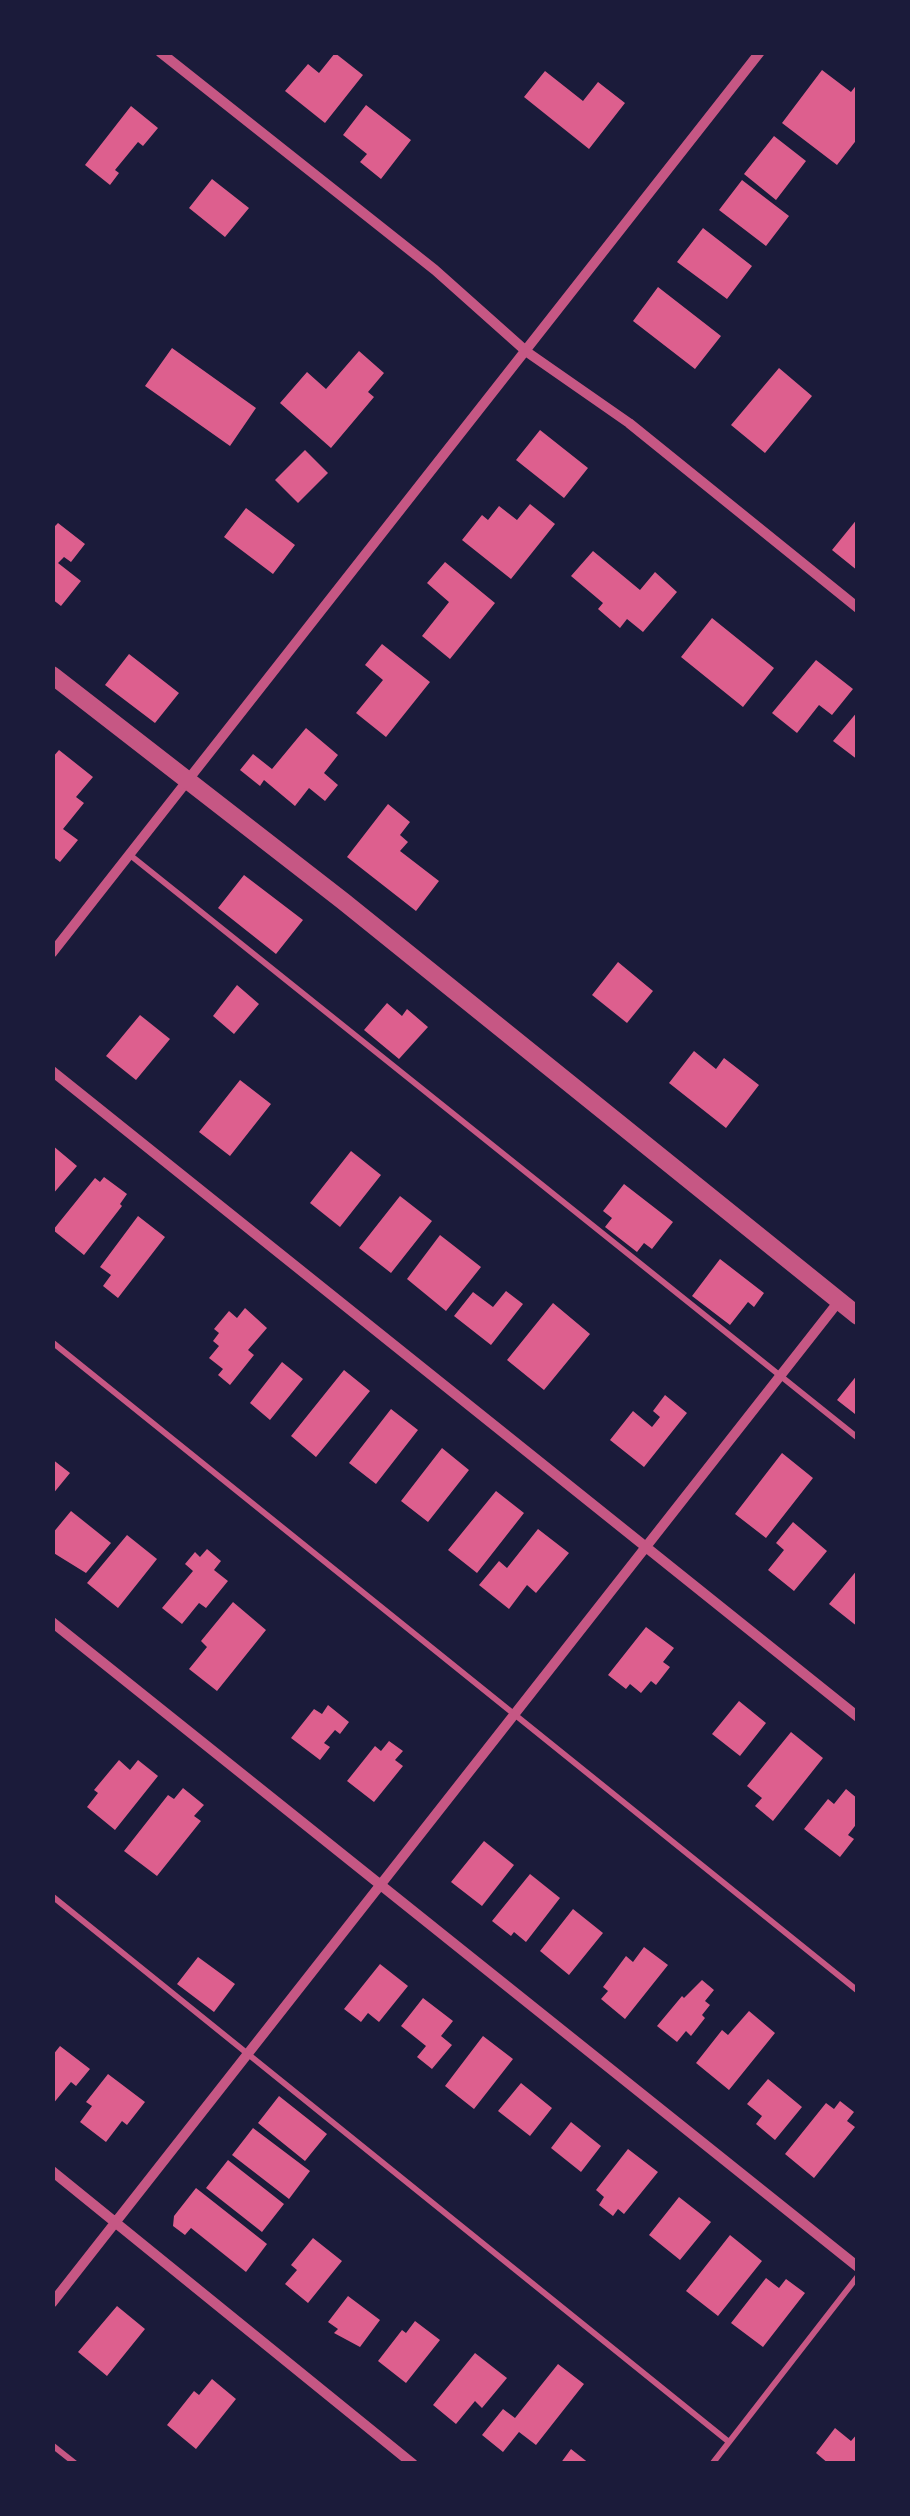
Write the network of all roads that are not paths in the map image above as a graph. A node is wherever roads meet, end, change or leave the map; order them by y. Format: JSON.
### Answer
{"nodes":[{"id":1,"x":160,"y":52,"type":"edge"},
{"id":2,"x":760,"y":52,"type":"edge"},
{"id":3,"x":527,"y":352,"type":"junction"},
{"id":4,"x":858,"y":608,"type":"edge"},
{"id":5,"x":52,"y":676,"type":"edge"},
{"id":6,"x":187,"y":782,"type":"junction"},
{"id":7,"x":130,"y":855,"type":"junction"},
{"id":8,"x":52,"y":953,"type":"edge"},
{"id":9,"x":52,"y":1071,"type":"edge"},
{"id":10,"x":839,"y":1301,"type":"junction"},
{"id":11,"x":858,"y":1316,"type":"edge"},
{"id":12,"x":52,"y":1342,"type":"edge"},
{"id":13,"x":779,"y":1377,"type":"junction"},
{"id":14,"x":858,"y":1438,"type":"edge"},
{"id":15,"x":646,"y":1547,"type":"junction"},
{"id":16,"x":52,"y":1622,"type":"edge"},
{"id":17,"x":514,"y":1715,"type":"junction"},
{"id":18,"x":858,"y":1717,"type":"edge"},
{"id":19,"x":380,"y":1885,"type":"junction"},
{"id":20,"x":52,"y":1896,"type":"edge"},
{"id":21,"x":858,"y":1991,"type":"edge"},
{"id":22,"x":248,"y":2054,"type":"junction"},
{"id":23,"x":52,"y":2172,"type":"edge"},
{"id":24,"x":116,"y":2222,"type":"junction"},
{"id":25,"x":858,"y":2267,"type":"edge"},
{"id":26,"x":858,"y":2276,"type":"edge"},
{"id":27,"x":52,"y":2302,"type":"edge"},
{"id":28,"x":729,"y":2442,"type":"junction"},
{"id":29,"x":52,"y":2444,"type":"edge"},
{"id":30,"x":76,"y":2464,"type":"edge"},
{"id":31,"x":413,"y":2464,"type":"edge"},
{"id":32,"x":712,"y":2464,"type":"edge"}],
"edges":[{"from":1,"to":3,"type":"street"},
{"from":2,"to":3,"type":"street"},
{"from":3,"to":4,"type":"street"},
{"from":3,"to":6,"type":"street"},
{"from":5,"to":6,"type":"street"},
{"from":6,"to":7,"type":"street"},
{"from":6,"to":10,"type":"street"},
{"from":7,"to":8,"type":"street"},
{"from":7,"to":13,"type":"lane"},
{"from":9,"to":15,"type":"street"},
{"from":10,"to":11,"type":"street"},
{"from":10,"to":13,"type":"street"},
{"from":12,"to":17,"type":"lane"},
{"from":13,"to":14,"type":"lane"},
{"from":13,"to":15,"type":"street"},
{"from":15,"to":17,"type":"street"},
{"from":15,"to":18,"type":"street"},
{"from":16,"to":19,"type":"street"},
{"from":17,"to":19,"type":"street"},
{"from":17,"to":21,"type":"lane"},
{"from":19,"to":22,"type":"street"},
{"from":19,"to":25,"type":"street"},
{"from":20,"to":22,"type":"lane"},
{"from":22,"to":24,"type":"street"},
{"from":22,"to":28,"type":"lane"},
{"from":23,"to":24,"type":"street"},
{"from":24,"to":27,"type":"street"},
{"from":24,"to":31,"type":"street"},
{"from":26,"to":28,"type":"lane"},
{"from":28,"to":32,"type":"lane"},
{"from":29,"to":30,"type":"lane"}]}
